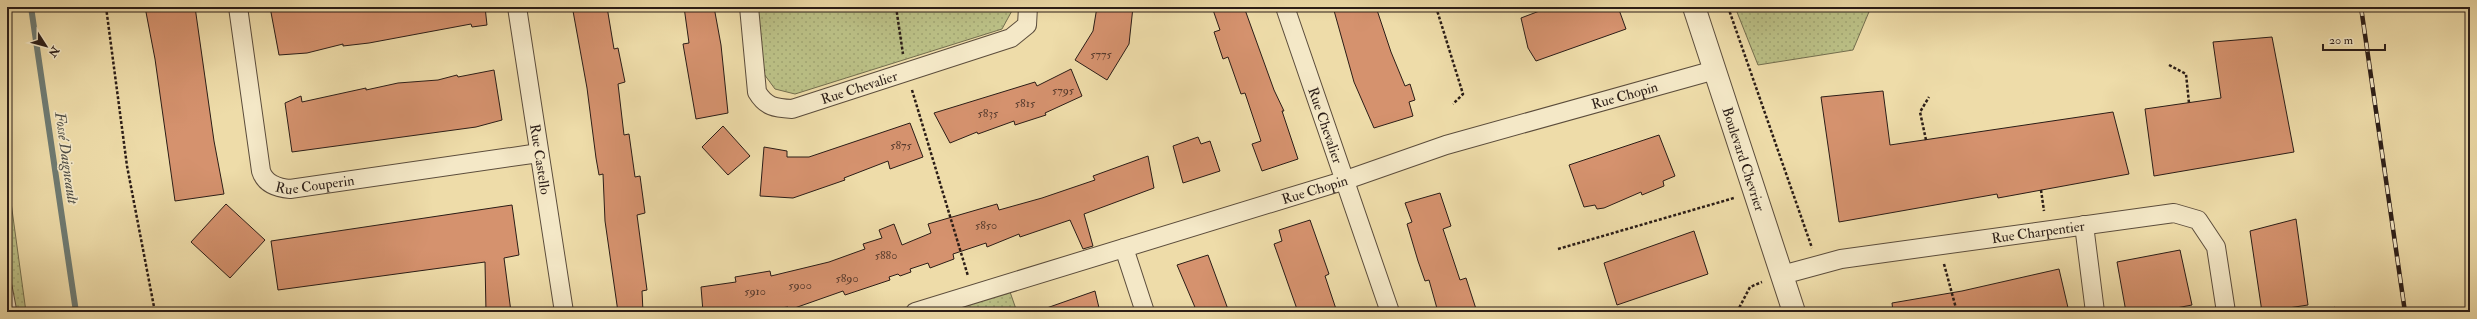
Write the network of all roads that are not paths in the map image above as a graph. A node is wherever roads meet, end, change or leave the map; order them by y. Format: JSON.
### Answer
{"nodes":[{"id":1,"x":238,"y":7,"type":"edge"},
{"id":2,"x":517,"y":7,"type":"edge"},
{"id":3,"x":749,"y":7,"type":"edge"},
{"id":4,"x":1028,"y":7,"type":"edge"},
{"id":5,"x":1285,"y":7,"type":"edge"},
{"id":6,"x":1694,"y":7,"type":"edge"},
{"id":7,"x":1715,"y":70,"type":"junction"},
{"id":8,"x":540,"y":153,"type":"junction"},
{"id":9,"x":1346,"y":180,"type":"junction"},
{"id":10,"x":2084,"y":224,"type":"junction"},
{"id":11,"x":1124,"y":248,"type":"junction"},
{"id":12,"x":1772,"y":279,"type":"junction"},
{"id":13,"x":7,"y":286,"type":"edge"},
{"id":14,"x":12,"y":312,"type":"edge"},
{"id":15,"x":564,"y":312,"type":"edge"},
{"id":16,"x":915,"y":312,"type":"edge"},
{"id":17,"x":1145,"y":312,"type":"edge"},
{"id":18,"x":1390,"y":312,"type":"edge"},
{"id":19,"x":1794,"y":312,"type":"edge"},
{"id":20,"x":2095,"y":312,"type":"edge"},
{"id":21,"x":2226,"y":312,"type":"edge"}],
"edges":[{"from":1,"to":8,"type":"street","name":"Rue Couperin"},
{"from":2,"to":8,"type":"street","name":"Rue Castello"},
{"from":3,"to":4,"type":"street","name":"Rue Chevalier"},
{"from":5,"to":9,"type":"street","name":"Rue Chevalier"},
{"from":6,"to":7,"type":"street","name":"Boulevard Chevrier"},
{"from":7,"to":9,"type":"street","name":"Rue Chopin"},
{"from":7,"to":12,"type":"street","name":"Boulevard Chevrier"},
{"from":8,"to":15,"type":"street","name":"Rue Castello"},
{"from":9,"to":11,"type":"street","name":"Rue Chopin"},
{"from":9,"to":18,"type":"street","name":"Rue Chevalier"},
{"from":10,"to":12,"type":"street","name":"Rue Charpentier"},
{"from":10,"to":20,"type":"street"},
{"from":10,"to":21,"type":"street","name":"Rue Charpentier"},
{"from":11,"to":16,"type":"street","name":"Rue Chopin"},
{"from":11,"to":17,"type":"street"},
{"from":12,"to":19,"type":"street","name":"Boulevard Chevrier"},
{"from":13,"to":14,"type":"lane"}]}
